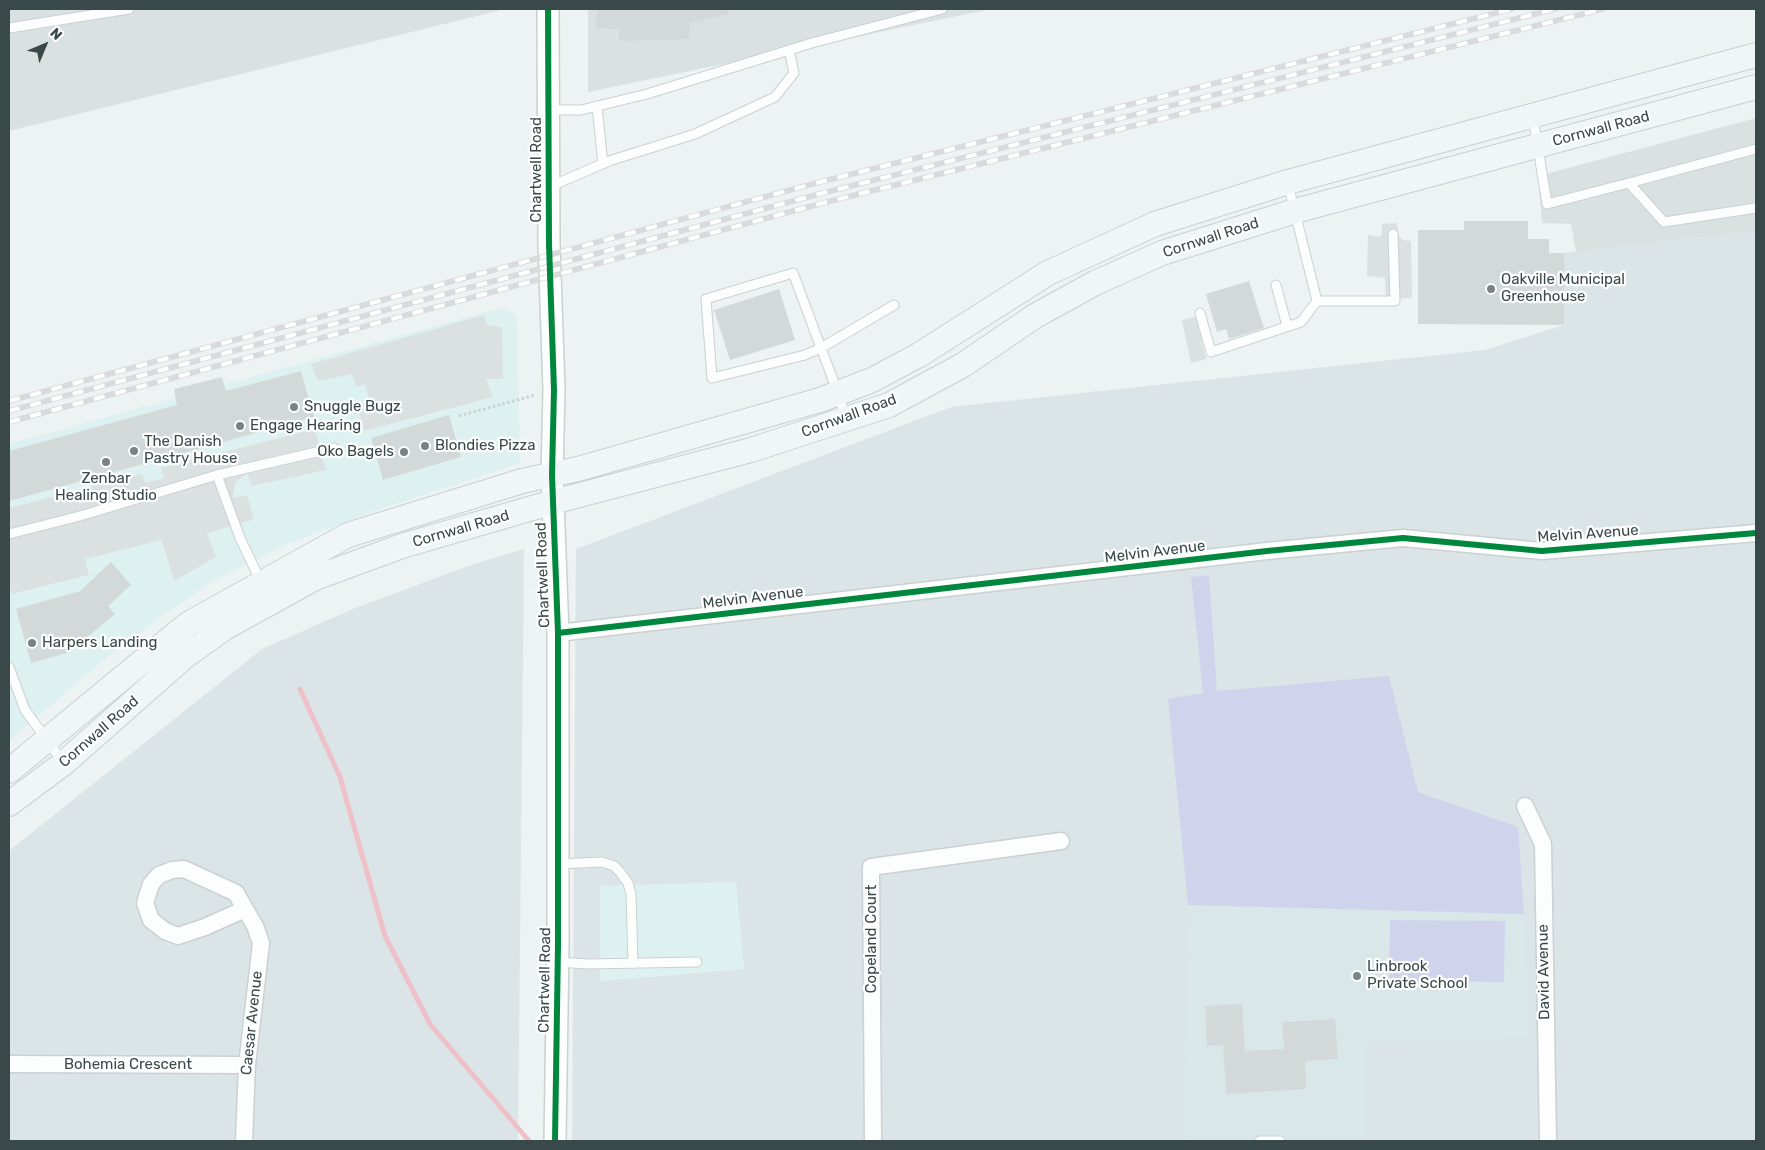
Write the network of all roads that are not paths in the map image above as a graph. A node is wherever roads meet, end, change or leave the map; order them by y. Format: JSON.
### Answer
{"nodes":[{"id":1,"x":129,"y":9,"type":"edge"},
{"id":2,"x":548,"y":9,"type":"edge"},
{"id":3,"x":942,"y":9,"type":"edge"},
{"id":4,"x":9,"y":28,"type":"edge"},
{"id":5,"x":789,"y":50,"type":"junction"},
{"id":6,"x":1756,"y":55,"type":"edge"},
{"id":7,"x":1756,"y":87,"type":"edge"},
{"id":8,"x":597,"y":106,"type":"junction"},
{"id":9,"x":549,"y":110,"type":"junction"},
{"id":10,"x":1533,"y":116,"type":"junction"},
{"id":11,"x":1539,"y":145,"type":"junction"},
{"id":12,"x":1756,"y":149,"type":"edge"},
{"id":13,"x":603,"y":164,"type":"junction"},
{"id":14,"x":1288,"y":182,"type":"junction"},
{"id":15,"x":1629,"y":183,"type":"junction"},
{"id":16,"x":549,"y":187,"type":"junction"},
{"id":17,"x":1756,"y":208,"type":"edge"},
{"id":18,"x":1295,"y":211,"type":"junction"},
{"id":19,"x":1393,"y":234,"type":"dead end"},
{"id":20,"x":1276,"y":285,"type":"dead end"},
{"id":21,"x":1317,"y":301,"type":"junction"},
{"id":22,"x":894,"y":305,"type":"dead end"},
{"id":23,"x":1200,"y":314,"type":"dead end"},
{"id":24,"x":1287,"y":326,"type":"junction"},
{"id":25,"x":821,"y":348,"type":"junction"},
{"id":26,"x":838,"y":394,"type":"junction"},
{"id":27,"x":846,"y":420,"type":"junction"},
{"id":28,"x":334,"y":448,"type":"dead end"},
{"id":29,"x":217,"y":475,"type":"junction"},
{"id":30,"x":552,"y":475,"type":"junction"},
{"id":31,"x":553,"y":502,"type":"junction"},
{"id":32,"x":1756,"y":533,"type":"edge"},
{"id":33,"x":9,"y":534,"type":"edge"},
{"id":34,"x":261,"y":582,"type":"junction"},
{"id":35,"x":558,"y":633,"type":"junction"},
{"id":36,"x":9,"y":668,"type":"edge"},
{"id":37,"x":47,"y":741,"type":"junction"},
{"id":38,"x":64,"y":763,"type":"junction"},
{"id":39,"x":9,"y":771,"type":"edge"},
{"id":40,"x":9,"y":804,"type":"edge"},
{"id":41,"x":1525,"y":806,"type":"dead end"},
{"id":42,"x":1061,"y":841,"type":"dead end"},
{"id":43,"x":558,"y":864,"type":"junction"},
{"id":44,"x":245,"y":909,"type":"junction"},
{"id":45,"x":558,"y":962,"type":"junction"},
{"id":46,"x":697,"y":962,"type":"dead end"},
{"id":47,"x":633,"y":964,"type":"junction"},
{"id":48,"x":9,"y":1064,"type":"edge"},
{"id":49,"x":247,"y":1065,"type":"junction"},
{"id":50,"x":244,"y":1141,"type":"edge"},
{"id":51,"x":555,"y":1141,"type":"edge"},
{"id":52,"x":873,"y":1141,"type":"edge"},
{"id":53,"x":1260,"y":1141,"type":"edge"},
{"id":54,"x":1280,"y":1141,"type":"edge"},
{"id":55,"x":1548,"y":1141,"type":"edge"}],
"edges":[{"from":1,"to":4,"type":"lane"},
{"from":2,"to":9,"type":"street","name":"Chartwell Road"},
{"from":3,"to":5,"type":"lane"},
{"from":5,"to":8,"type":"lane"},
{"from":5,"to":13,"type":"lane"},
{"from":6,"to":10,"type":"main road","name":"Cornwall Road"},
{"from":7,"to":11,"type":"main road","name":"Cornwall Road"},
{"from":8,"to":9,"type":"lane"},
{"from":8,"to":13,"type":"lane"},
{"from":9,"to":16,"type":"street","name":"Chartwell Road"},
{"from":10,"to":11,"type":"lane"},
{"from":10,"to":14,"type":"main road","name":"Cornwall Road"},
{"from":11,"to":15,"type":"lane"},
{"from":11,"to":18,"type":"main road","name":"Cornwall Road"},
{"from":12,"to":15,"type":"lane"},
{"from":13,"to":16,"type":"lane"},
{"from":14,"to":18,"type":"lane"},
{"from":14,"to":26,"type":"main road","name":"Cornwall Road"},
{"from":15,"to":17,"type":"lane"},
{"from":16,"to":30,"type":"street","name":"Chartwell Road"},
{"from":18,"to":21,"type":"lane"},
{"from":18,"to":27,"type":"main road","name":"Cornwall Road"},
{"from":19,"to":21,"type":"lane"},
{"from":20,"to":24,"type":"lane"},
{"from":21,"to":24,"type":"lane"},
{"from":22,"to":25,"type":"lane"},
{"from":23,"to":24,"type":"lane"},
{"from":25,"to":25,"type":"lane"},
{"from":25,"to":26,"type":"lane"},
{"from":26,"to":27,"type":"lane"},
{"from":26,"to":30,"type":"main road","name":"Cornwall Road"},
{"from":27,"to":31,"type":"main road","name":"Cornwall Road"},
{"from":28,"to":29,"type":"lane"},
{"from":29,"to":33,"type":"lane"},
{"from":29,"to":34,"type":"lane"},
{"from":30,"to":31,"type":"street","name":"Chartwell Road"},
{"from":30,"to":34,"type":"main road","name":"Cornwall Road"},
{"from":31,"to":35,"type":"street","name":"Chartwell Road"},
{"from":31,"to":38,"type":"main road","name":"Cornwall Road"},
{"from":32,"to":35,"type":"street","name":"Melvin Avenue"},
{"from":34,"to":37,"type":"main road","name":"Cornwall Road"},
{"from":35,"to":43,"type":"street","name":"Chartwell Road"},
{"from":36,"to":37,"type":"lane"},
{"from":37,"to":38,"type":"lane"},
{"from":37,"to":39,"type":"main road","name":"Cornwall Road"},
{"from":38,"to":40,"type":"main road","name":"Cornwall Road"},
{"from":41,"to":55,"type":"street","name":"David Avenue"},
{"from":42,"to":52,"type":"street","name":"Copeland Court"},
{"from":43,"to":45,"type":"street","name":"Chartwell Road"},
{"from":43,"to":47,"type":"lane"},
{"from":44,"to":44,"type":"street","name":"Caesar Avenue"},
{"from":44,"to":49,"type":"street","name":"Caesar Avenue"},
{"from":45,"to":47,"type":"lane"},
{"from":45,"to":51,"type":"street","name":"Chartwell Road"},
{"from":46,"to":47,"type":"lane"},
{"from":48,"to":49,"type":"street","name":"Bohemia Crescent"},
{"from":49,"to":50,"type":"street","name":"Caesar Avenue"},
{"from":53,"to":54,"type":"lane"}]}
